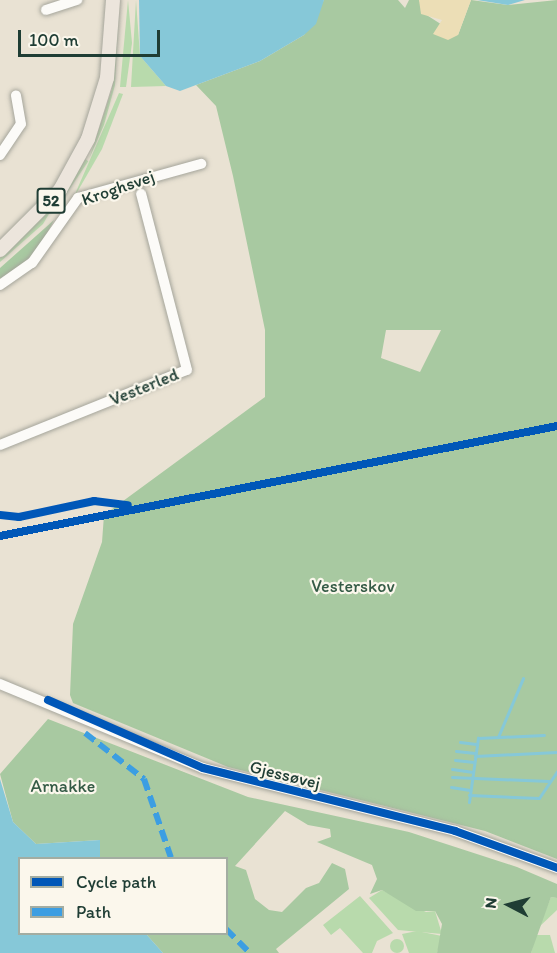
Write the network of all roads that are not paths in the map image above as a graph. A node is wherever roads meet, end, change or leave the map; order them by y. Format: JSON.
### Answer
{"nodes":[{"id":1,"x":77,"y":0,"type":"edge"},
{"id":2,"x":113,"y":0,"type":"edge"},
{"id":3,"x":46,"y":10,"type":"dead end"},
{"id":4,"x":16,"y":95,"type":"dead end"},
{"id":5,"x":0,"y":155,"type":"edge"},
{"id":6,"x":201,"y":164,"type":"dead end"},
{"id":7,"x":141,"y":194,"type":"dead end"},
{"id":8,"x":0,"y":250,"type":"edge"},
{"id":9,"x":0,"y":285,"type":"edge"},
{"id":10,"x":0,"y":445,"type":"edge"},
{"id":11,"x":0,"y":684,"type":"edge"},
{"id":12,"x":557,"y":868,"type":"edge"}],
"edges":[{"from":1,"to":3,"type":"street"},
{"from":2,"to":8,"type":"main road","number":"52"},
{"from":4,"to":5,"type":"street"},
{"from":6,"to":9,"type":"street","name":"Kroghsvej"},
{"from":7,"to":10,"type":"street","name":"Vesterled"},
{"from":11,"to":12,"type":"street","name":"Gjessøvej"}]}
